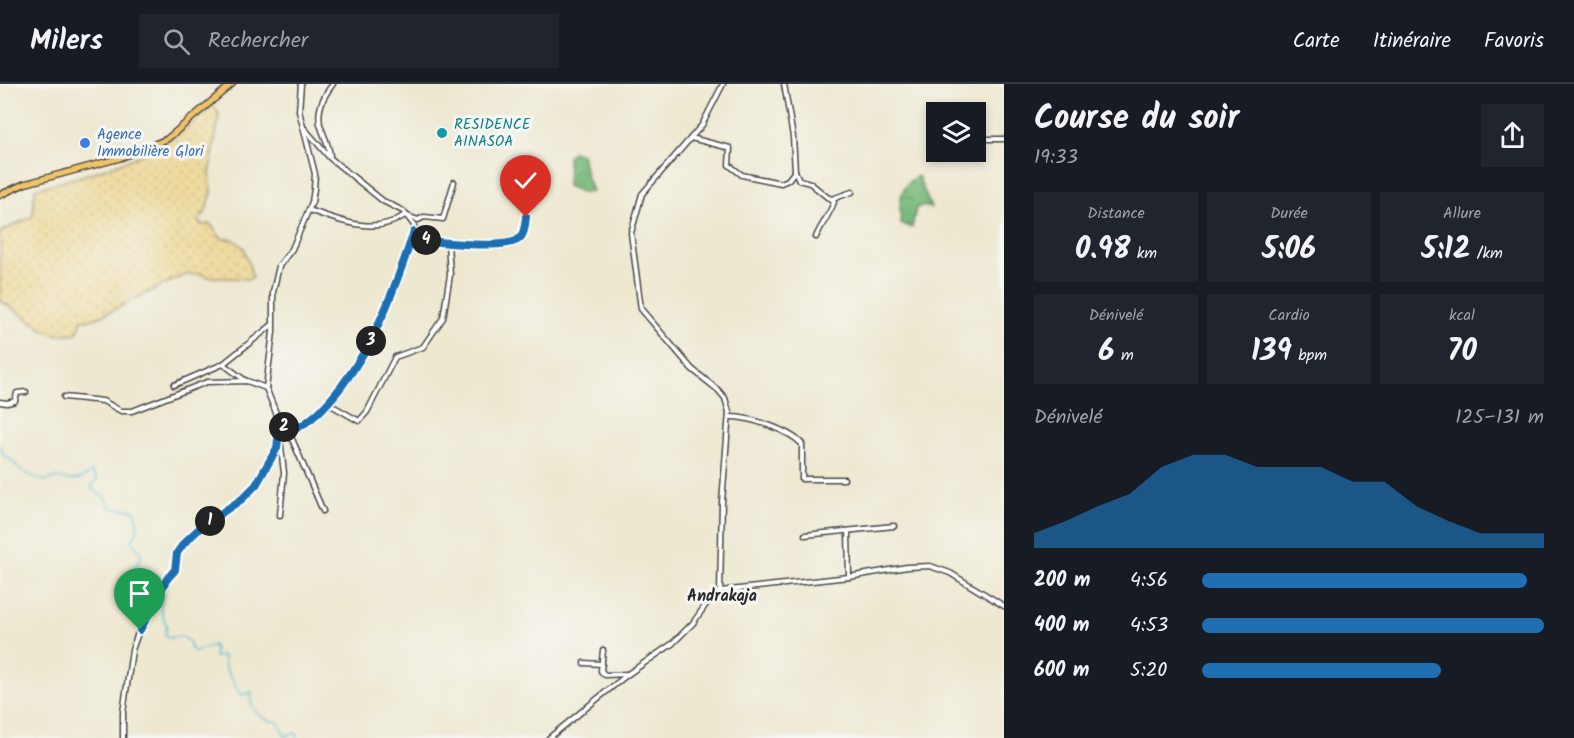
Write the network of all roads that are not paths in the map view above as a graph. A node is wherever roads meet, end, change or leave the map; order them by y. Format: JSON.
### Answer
{"nodes":[{"id":1,"x":232,"y":84,"type":"edge"},
{"id":2,"x":301,"y":84,"type":"edge"},
{"id":3,"x":333,"y":84,"type":"edge"},
{"id":4,"x":723,"y":84,"type":"edge"},
{"id":5,"x":784,"y":84,"type":"edge"},
{"id":6,"x":303,"y":126,"type":"junction"},
{"id":7,"x":691,"y":138,"type":"junction"},
{"id":8,"x":986,"y":139,"type":"edge"},
{"id":9,"x":1004,"y":139,"type":"edge"},
{"id":10,"x":330,"y":158,"type":"junction"},
{"id":11,"x":795,"y":171,"type":"junction"},
{"id":12,"x":454,"y":182,"type":"dead end"},
{"id":13,"x":852,"y":192,"type":"dead end"},
{"id":14,"x":0,"y":195,"type":"edge"},
{"id":15,"x":832,"y":199,"type":"junction"},
{"id":16,"x":309,"y":210,"type":"junction"},
{"id":17,"x":405,"y":215,"type":"junction"},
{"id":18,"x":526,"y":217,"type":"dead end"},
{"id":19,"x":414,"y":232,"type":"junction"},
{"id":20,"x":816,"y":237,"type":"dead end"},
{"id":21,"x":448,"y":243,"type":"junction"},
{"id":22,"x":273,"y":324,"type":"junction"},
{"id":23,"x":223,"y":364,"type":"junction"},
{"id":24,"x":247,"y":381,"type":"junction"},
{"id":25,"x":174,"y":385,"type":"dead end"},
{"id":26,"x":266,"y":388,"type":"junction"},
{"id":27,"x":26,"y":392,"type":"dead end"},
{"id":28,"x":64,"y":397,"type":"dead end"},
{"id":29,"x":0,"y":402,"type":"edge"},
{"id":30,"x":328,"y":404,"type":"junction"},
{"id":31,"x":729,"y":417,"type":"junction"},
{"id":32,"x":280,"y":423,"type":"junction"},
{"id":33,"x":289,"y":432,"type":"junction"},
{"id":34,"x":280,"y":439,"type":"junction"},
{"id":35,"x":844,"y":479,"type":"dead end"},
{"id":36,"x":323,"y":511,"type":"dead end"},
{"id":37,"x":280,"y":515,"type":"dead end"},
{"id":38,"x":894,"y":526,"type":"dead end"},
{"id":39,"x":848,"y":531,"type":"junction"},
{"id":40,"x":804,"y":535,"type":"dead end"},
{"id":41,"x":849,"y":577,"type":"junction"},
{"id":42,"x":720,"y":591,"type":"junction"},
{"id":43,"x":1004,"y":606,"type":"edge"},
{"id":44,"x":603,"y":650,"type":"dead end"},
{"id":45,"x":584,"y":663,"type":"dead end"},
{"id":46,"x":602,"y":664,"type":"junction"},
{"id":47,"x":628,"y":674,"type":"junction"},
{"id":48,"x":123,"y":738,"type":"edge"},
{"id":49,"x":549,"y":738,"type":"edge"}],
"edges":[{"from":1,"to":14,"type":"main road"},
{"from":2,"to":6,"type":"street"},
{"from":3,"to":10,"type":"street"},
{"from":4,"to":7,"type":"street"},
{"from":5,"to":11,"type":"street"},
{"from":6,"to":10,"type":"street"},
{"from":6,"to":16,"type":"street"},
{"from":7,"to":11,"type":"street"},
{"from":7,"to":31,"type":"street"},
{"from":8,"to":9,"type":"street"},
{"from":10,"to":17,"type":"street"},
{"from":11,"to":15,"type":"street"},
{"from":12,"to":17,"type":"street"},
{"from":13,"to":15,"type":"street"},
{"from":15,"to":20,"type":"street"},
{"from":16,"to":17,"type":"street"},
{"from":16,"to":22,"type":"street"},
{"from":17,"to":19,"type":"street"},
{"from":18,"to":21,"type":"street"},
{"from":19,"to":21,"type":"street"},
{"from":19,"to":30,"type":"street"},
{"from":21,"to":30,"type":"street"},
{"from":22,"to":23,"type":"street"},
{"from":22,"to":26,"type":"street"},
{"from":23,"to":24,"type":"street"},
{"from":23,"to":25,"type":"street"},
{"from":24,"to":26,"type":"street"},
{"from":24,"to":28,"type":"street"},
{"from":26,"to":32,"type":"street"},
{"from":27,"to":29,"type":"street"},
{"from":30,"to":33,"type":"street"},
{"from":31,"to":35,"type":"street"},
{"from":31,"to":42,"type":"street"},
{"from":32,"to":33,"type":"street"},
{"from":32,"to":34,"type":"street"},
{"from":33,"to":36,"type":"street"},
{"from":34,"to":37,"type":"street"},
{"from":34,"to":48,"type":"street"},
{"from":38,"to":39,"type":"street"},
{"from":39,"to":40,"type":"street"},
{"from":39,"to":41,"type":"street"},
{"from":41,"to":42,"type":"street"},
{"from":41,"to":43,"type":"street"},
{"from":42,"to":47,"type":"street"},
{"from":44,"to":46,"type":"street"},
{"from":45,"to":46,"type":"street"},
{"from":46,"to":47,"type":"street"},
{"from":47,"to":49,"type":"street"}]}
